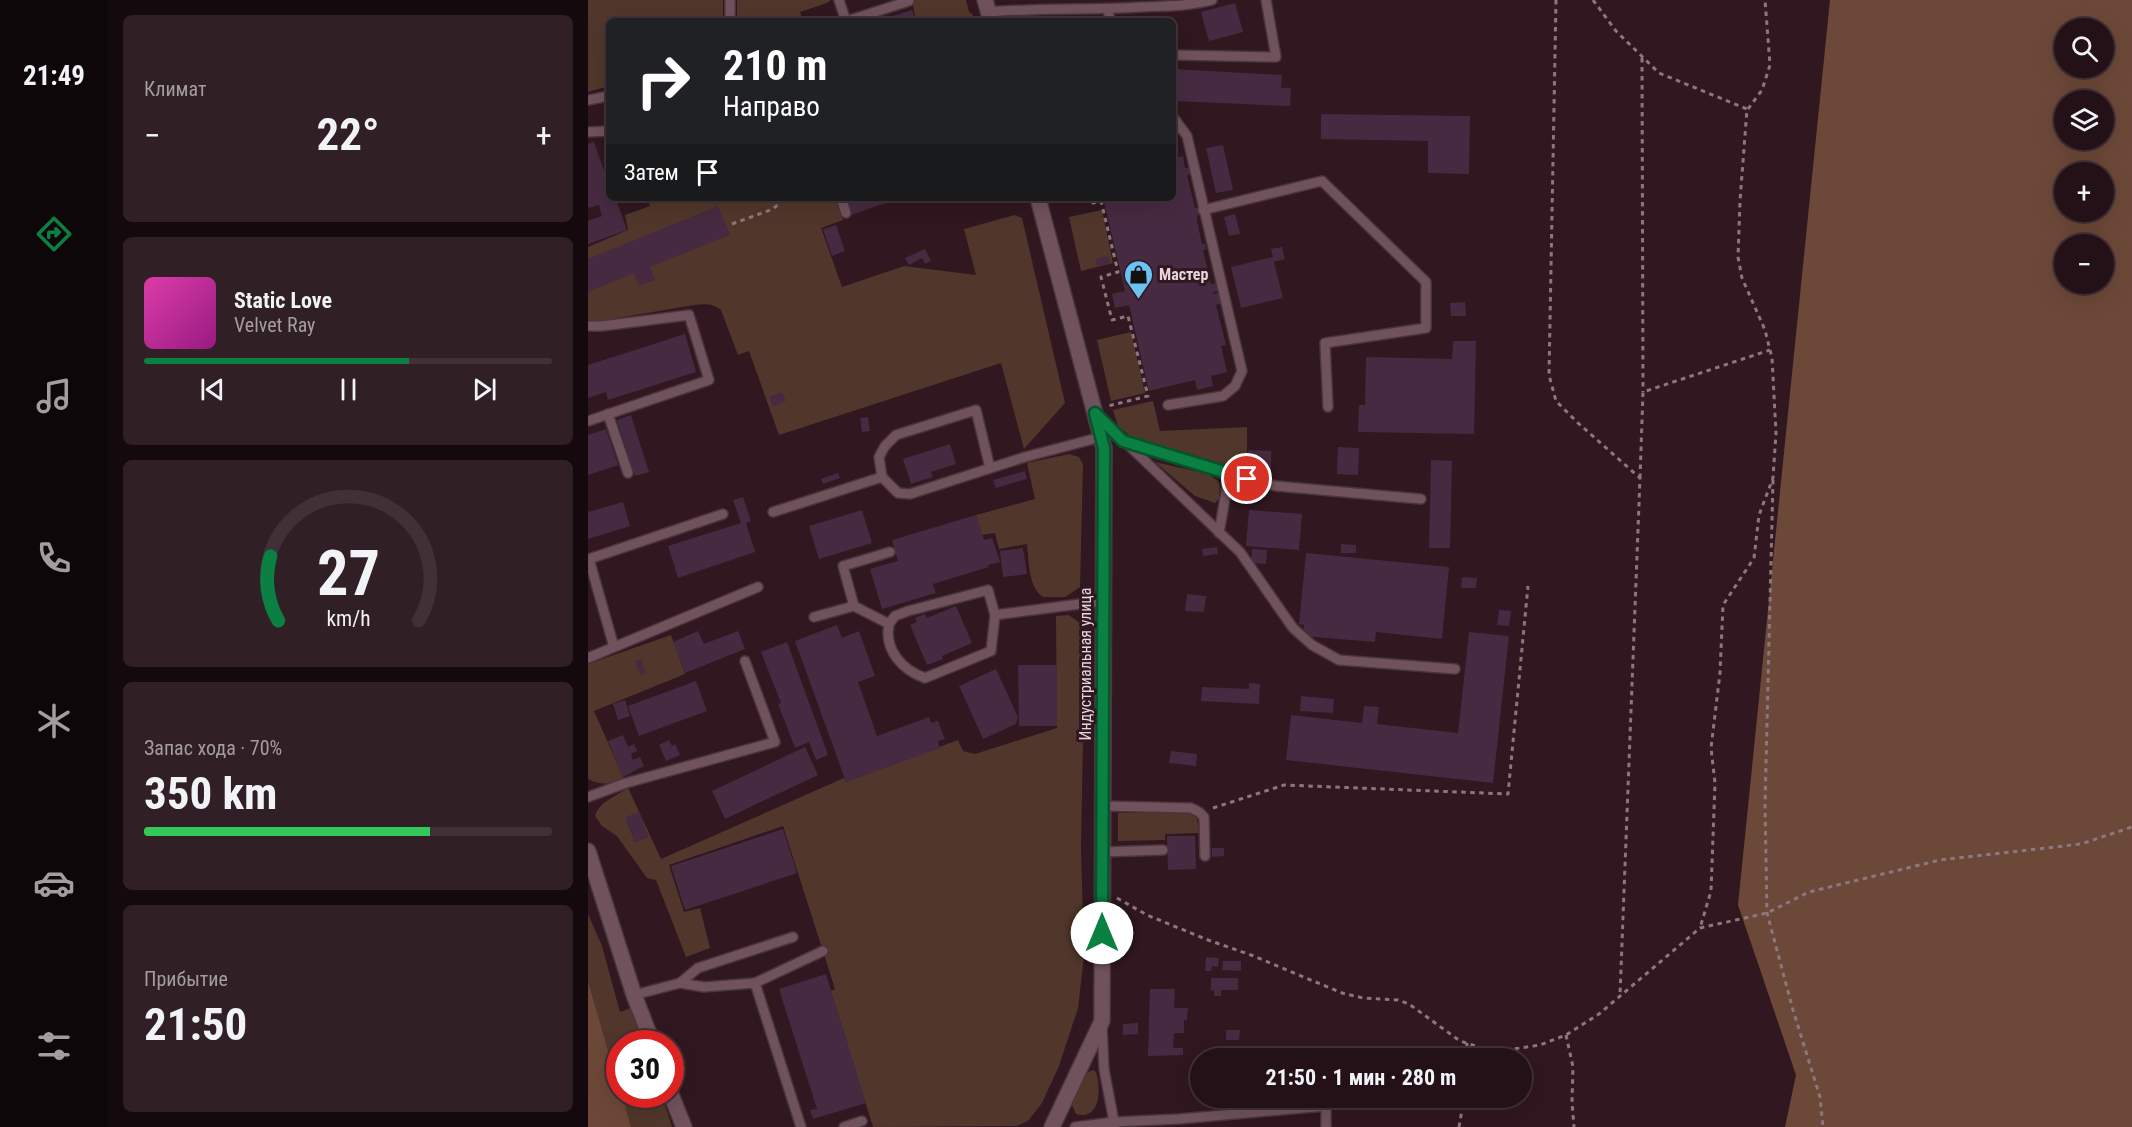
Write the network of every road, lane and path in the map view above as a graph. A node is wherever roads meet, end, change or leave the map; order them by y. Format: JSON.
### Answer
{"nodes":[{"id":1,"x":730,"y":0,"type":"edge"},
{"id":2,"x":839,"y":0,"type":"edge"},
{"id":3,"x":1053,"y":0,"type":"edge"},
{"id":4,"x":1212,"y":0,"type":"edge"},
{"id":5,"x":1266,"y":0,"type":"edge"},
{"id":6,"x":1556,"y":0,"type":"edge"},
{"id":7,"x":1593,"y":0,"type":"edge"},
{"id":8,"x":1765,"y":0,"type":"edge"},
{"id":9,"x":909,"y":1,"type":"edge"},
{"id":10,"x":1046,"y":8,"type":"junction"},
{"id":11,"x":1108,"y":9,"type":"junction"},
{"id":12,"x":988,"y":11,"type":"edge"},
{"id":13,"x":730,"y":18,"type":"edge"},
{"id":14,"x":846,"y":18,"type":"edge"},
{"id":15,"x":856,"y":18,"type":"edge"},
{"id":16,"x":1110,"y":18,"type":"edge"},
{"id":17,"x":1176,"y":55,"type":"edge"},
{"id":18,"x":1642,"y":57,"type":"junction"},
{"id":19,"x":606,"y":97,"type":"edge"},
{"id":20,"x":588,"y":100,"type":"edge"},
{"id":21,"x":1747,"y":109,"type":"junction"},
{"id":22,"x":1176,"y":121,"type":"edge"},
{"id":23,"x":606,"y":131,"type":"edge"},
{"id":24,"x":588,"y":132,"type":"edge"},
{"id":25,"x":782,"y":201,"type":"edge"},
{"id":26,"x":842,"y":201,"type":"edge"},
{"id":27,"x":1039,"y":201,"type":"edge"},
{"id":28,"x":1088,"y":201,"type":"edge"},
{"id":29,"x":1101,"y":201,"type":"edge"},
{"id":30,"x":1101,"y":201,"type":"edge"},
{"id":31,"x":1203,"y":210,"type":"junction"},
{"id":32,"x":846,"y":213,"type":"dead end"},
{"id":33,"x":732,"y":224,"type":"dead end"},
{"id":34,"x":588,"y":326,"type":"edge"},
{"id":35,"x":1770,"y":350,"type":"junction"},
{"id":36,"x":1643,"y":392,"type":"junction"},
{"id":37,"x":1168,"y":405,"type":"dead end"},
{"id":38,"x":1328,"y":407,"type":"dead end"},
{"id":39,"x":1094,"y":411,"type":"junction"},
{"id":40,"x":608,"y":414,"type":"junction"},
{"id":41,"x":588,"y":421,"type":"edge"},
{"id":42,"x":1101,"y":437,"type":"junction"},
{"id":43,"x":1123,"y":441,"type":"junction"},
{"id":44,"x":990,"y":468,"type":"junction"},
{"id":45,"x":628,"y":473,"type":"dead end"},
{"id":46,"x":1229,"y":475,"type":"junction"},
{"id":47,"x":882,"y":477,"type":"junction"},
{"id":48,"x":1640,"y":478,"type":"junction"},
{"id":49,"x":1773,"y":478,"type":"junction"},
{"id":50,"x":1421,"y":498,"type":"dead end"},
{"id":51,"x":773,"y":512,"type":"dead end"},
{"id":52,"x":723,"y":514,"type":"dead end"},
{"id":53,"x":1219,"y":533,"type":"junction"},
{"id":54,"x":890,"y":552,"type":"dead end"},
{"id":55,"x":1528,"y":585,"type":"dead end"},
{"id":56,"x":758,"y":587,"type":"dead end"},
{"id":57,"x":1103,"y":600,"type":"junction"},
{"id":58,"x":854,"y":606,"type":"junction"},
{"id":59,"x":995,"y":615,"type":"junction"},
{"id":60,"x":814,"y":617,"type":"dead end"},
{"id":61,"x":889,"y":624,"type":"junction"},
{"id":62,"x":614,"y":647,"type":"junction"},
{"id":63,"x":588,"y":658,"type":"edge"},
{"id":64,"x":746,"y":661,"type":"dead end"},
{"id":65,"x":1455,"y":669,"type":"dead end"},
{"id":66,"x":588,"y":797,"type":"edge"},
{"id":67,"x":1102,"y":806,"type":"junction"},
{"id":68,"x":1200,"y":812,"type":"junction"},
{"id":69,"x":2132,"y":827,"type":"edge"},
{"id":70,"x":1163,"y":850,"type":"dead end"},
{"id":71,"x":588,"y":851,"type":"edge"},
{"id":72,"x":1102,"y":852,"type":"junction"},
{"id":73,"x":1205,"y":856,"type":"dead end"},
{"id":74,"x":1102,"y":889,"type":"junction"},
{"id":75,"x":1767,"y":914,"type":"junction"},
{"id":76,"x":1700,"y":928,"type":"junction"},
{"id":77,"x":793,"y":937,"type":"dead end"},
{"id":78,"x":823,"y":951,"type":"dead end"},
{"id":79,"x":680,"y":982,"type":"junction"},
{"id":80,"x":755,"y":983,"type":"junction"},
{"id":81,"x":634,"y":995,"type":"junction"},
{"id":82,"x":1620,"y":996,"type":"junction"},
{"id":83,"x":1102,"y":1021,"type":"junction"},
{"id":84,"x":648,"y":1030,"type":"edge"},
{"id":85,"x":1566,"y":1035,"type":"junction"},
{"id":86,"x":1467,"y":1043,"type":"junction"},
{"id":87,"x":1467,"y":1048,"type":"edge"},
{"id":88,"x":676,"y":1108,"type":"edge"},
{"id":89,"x":1463,"y":1108,"type":"edge"},
{"id":90,"x":1220,"y":1115,"type":"junction"},
{"id":91,"x":862,"y":1121,"type":"dead end"},
{"id":92,"x":1114,"y":1124,"type":"edge"},
{"id":93,"x":684,"y":1127,"type":"edge"},
{"id":94,"x":801,"y":1127,"type":"edge"},
{"id":95,"x":844,"y":1127,"type":"edge"},
{"id":96,"x":1052,"y":1127,"type":"edge"},
{"id":97,"x":1075,"y":1127,"type":"edge"},
{"id":98,"x":1220,"y":1127,"type":"edge"},
{"id":99,"x":1326,"y":1127,"type":"edge"},
{"id":100,"x":1460,"y":1127,"type":"edge"},
{"id":101,"x":1574,"y":1127,"type":"edge"},
{"id":102,"x":1823,"y":1127,"type":"edge"}],
"edges":[{"from":1,"to":13,"type":"lane"},
{"from":2,"to":14,"type":"lane"},
{"from":3,"to":10,"type":"lane"},
{"from":4,"to":11,"type":"lane"},
{"from":5,"to":17,"type":"lane"},
{"from":6,"to":48,"type":"path"},
{"from":7,"to":18,"type":"path"},
{"from":8,"to":21,"type":"path"},
{"from":9,"to":15,"type":"lane"},
{"from":10,"to":11,"type":"lane"},
{"from":10,"to":12,"type":"lane"},
{"from":11,"to":16,"type":"lane"},
{"from":18,"to":21,"type":"path"},
{"from":18,"to":36,"type":"path"},
{"from":19,"to":20,"type":"lane"},
{"from":21,"to":35,"type":"path"},
{"from":22,"to":31,"type":"lane"},
{"from":23,"to":24,"type":"lane"},
{"from":25,"to":33,"type":"path"},
{"from":26,"to":32,"type":"lane"},
{"from":27,"to":39,"type":"street","name":"Индустриальная улица"},
{"from":28,"to":29,"type":"path"},
{"from":30,"to":39,"type":"path"},
{"from":31,"to":37,"type":"lane"},
{"from":31,"to":38,"type":"lane"},
{"from":34,"to":40,"type":"lane"},
{"from":35,"to":36,"type":"path"},
{"from":35,"to":49,"type":"path"},
{"from":36,"to":48,"type":"path"},
{"from":39,"to":42,"type":"street","name":"Индустриальная улица"},
{"from":39,"to":43,"type":"lane"},
{"from":40,"to":41,"type":"lane"},
{"from":40,"to":45,"type":"lane"},
{"from":42,"to":44,"type":"lane"},
{"from":42,"to":57,"type":"street","name":"Индустриальная улица"},
{"from":43,"to":46,"type":"lane"},
{"from":43,"to":53,"type":"lane"},
{"from":44,"to":47,"type":"lane"},
{"from":44,"to":47,"type":"lane"},
{"from":46,"to":50,"type":"lane"},
{"from":46,"to":53,"type":"lane"},
{"from":47,"to":51,"type":"lane"},
{"from":48,"to":82,"type":"path"},
{"from":49,"to":75,"type":"path"},
{"from":49,"to":76,"type":"path"},
{"from":52,"to":62,"type":"lane"},
{"from":53,"to":65,"type":"lane"},
{"from":54,"to":58,"type":"lane"},
{"from":55,"to":68,"type":"path"},
{"from":56,"to":62,"type":"lane"},
{"from":57,"to":59,"type":"lane"},
{"from":57,"to":67,"type":"street","name":"Индустриальная улица"},
{"from":58,"to":60,"type":"lane"},
{"from":58,"to":61,"type":"lane"},
{"from":59,"to":61,"type":"lane"},
{"from":59,"to":61,"type":"lane"},
{"from":62,"to":63,"type":"lane"},
{"from":64,"to":66,"type":"lane"},
{"from":67,"to":68,"type":"lane"},
{"from":67,"to":72,"type":"street","name":"Индустриальная улица"},
{"from":68,"to":73,"type":"lane"},
{"from":69,"to":75,"type":"path"},
{"from":70,"to":72,"type":"lane"},
{"from":71,"to":81,"type":"street"},
{"from":72,"to":74,"type":"street","name":"Индустриальная улица"},
{"from":74,"to":83,"type":"street","name":"Индустриальная улица"},
{"from":74,"to":86,"type":"path"},
{"from":75,"to":76,"type":"path"},
{"from":75,"to":102,"type":"path"},
{"from":76,"to":82,"type":"path"},
{"from":77,"to":79,"type":"lane"},
{"from":78,"to":80,"type":"lane"},
{"from":79,"to":80,"type":"lane"},
{"from":79,"to":81,"type":"lane"},
{"from":80,"to":94,"type":"lane"},
{"from":81,"to":84,"type":"street"},
{"from":82,"to":85,"type":"path"},
{"from":83,"to":92,"type":"lane"},
{"from":83,"to":96,"type":"street","name":"Индустриальная улица"},
{"from":85,"to":86,"type":"path"},
{"from":85,"to":101,"type":"path"},
{"from":86,"to":87,"type":"path"},
{"from":88,"to":93,"type":"street"},
{"from":89,"to":100,"type":"path"},
{"from":90,"to":92,"type":"lane"},
{"from":90,"to":98,"type":"lane"},
{"from":90,"to":99,"type":"lane"},
{"from":91,"to":95,"type":"lane"},
{"from":92,"to":97,"type":"lane"}]}
